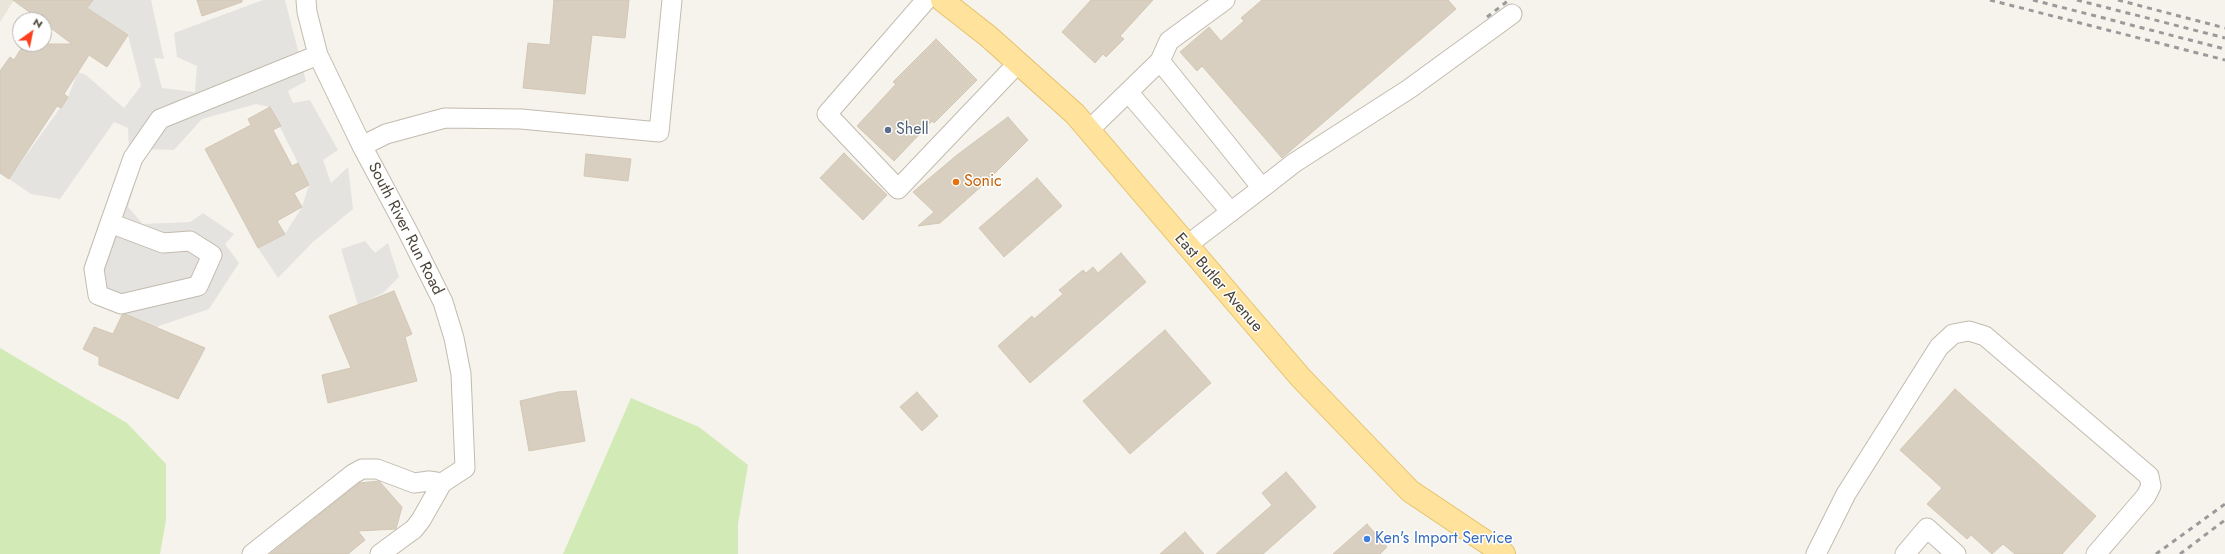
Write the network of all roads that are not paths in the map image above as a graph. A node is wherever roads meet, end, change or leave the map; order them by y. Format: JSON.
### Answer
{"nodes":[{"id":1,"x":306,"y":0,"type":"edge"},
{"id":2,"x":672,"y":0,"type":"edge"},
{"id":3,"x":926,"y":0,"type":"edge"},
{"id":4,"x":942,"y":0,"type":"edge"},
{"id":5,"x":1225,"y":0,"type":"edge"},
{"id":6,"x":1512,"y":14,"type":"dead end"},
{"id":7,"x":318,"y":55,"type":"junction"},
{"id":8,"x":1160,"y":61,"type":"junction"},
{"id":9,"x":1018,"y":63,"type":"junction"},
{"id":10,"x":1128,"y":92,"type":"junction"},
{"id":11,"x":1088,"y":130,"type":"junction"},
{"id":12,"x":362,"y":146,"type":"junction"},
{"id":13,"x":1262,"y":188,"type":"junction"},
{"id":14,"x":1231,"y":212,"type":"junction"},
{"id":15,"x":110,"y":223,"type":"junction"},
{"id":16,"x":1186,"y":246,"type":"junction"},
{"id":17,"x":442,"y":483,"type":"junction"},
{"id":18,"x":252,"y":554,"type":"edge"},
{"id":19,"x":380,"y":554,"type":"edge"},
{"id":20,"x":1504,"y":554,"type":"edge"},
{"id":21,"x":1816,"y":554,"type":"edge"},
{"id":22,"x":1905,"y":554,"type":"edge"},
{"id":23,"x":1956,"y":554,"type":"edge"},
{"id":24,"x":2096,"y":554,"type":"edge"}],
"edges":[{"from":1,"to":7,"type":"street","name":"South River Run Road"},
{"from":2,"to":12,"type":"street"},
{"from":3,"to":9,"type":"street"},
{"from":4,"to":9,"type":"main road","name":"East Butler Avenue"},
{"from":5,"to":8,"type":"street"},
{"from":6,"to":13,"type":"street"},
{"from":7,"to":12,"type":"street","name":"South River Run Road"},
{"from":7,"to":15,"type":"street"},
{"from":8,"to":10,"type":"street"},
{"from":8,"to":13,"type":"street"},
{"from":9,"to":11,"type":"main road","name":"East Butler Avenue"},
{"from":10,"to":11,"type":"street"},
{"from":10,"to":14,"type":"street"},
{"from":11,"to":16,"type":"main road","name":"East Butler Avenue"},
{"from":12,"to":17,"type":"street","name":"South River Run Road"},
{"from":13,"to":14,"type":"street"},
{"from":14,"to":16,"type":"street"},
{"from":15,"to":15,"type":"street"},
{"from":16,"to":20,"type":"main road","name":"East Butler Avenue"},
{"from":17,"to":18,"type":"street"},
{"from":17,"to":19,"type":"street"},
{"from":21,"to":24,"type":"street"},
{"from":22,"to":23,"type":"street"}]}
